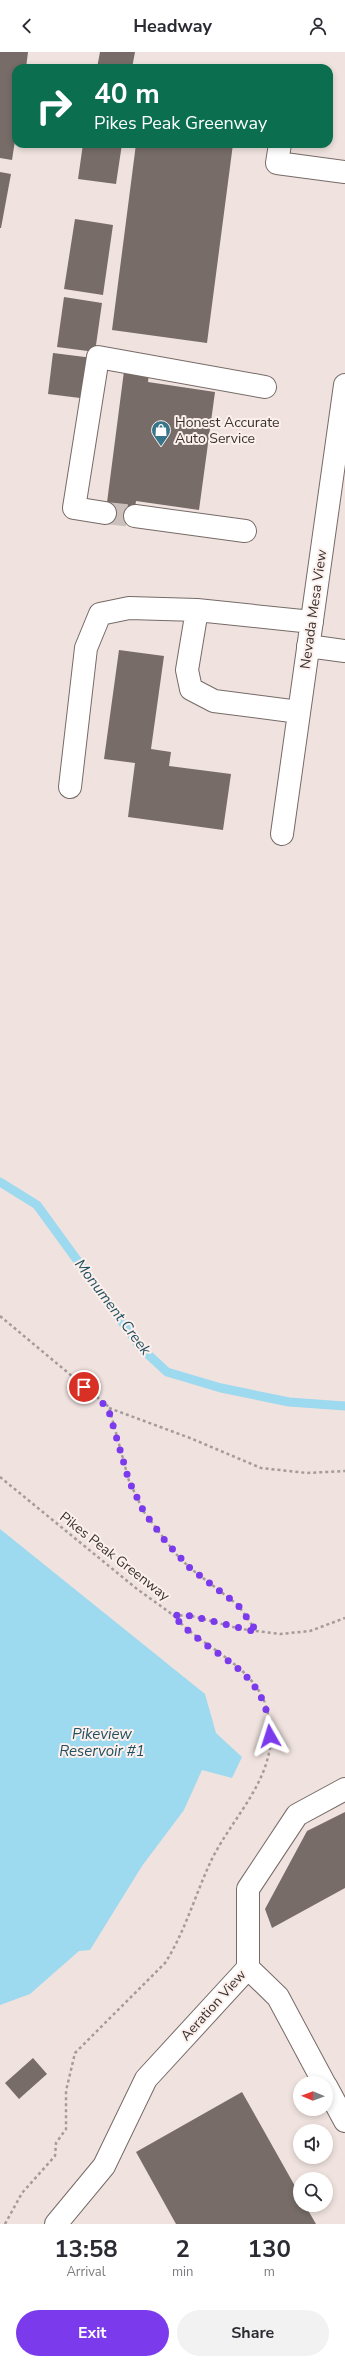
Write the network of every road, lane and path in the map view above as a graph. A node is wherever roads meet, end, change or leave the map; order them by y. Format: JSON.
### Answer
{"nodes":[{"id":1,"x":279,"y":148,"type":"edge"},
{"id":2,"x":345,"y":172,"type":"edge"},
{"id":3,"x":345,"y":385,"type":"edge"},
{"id":4,"x":265,"y":387,"type":"dead end"},
{"id":5,"x":105,"y":513,"type":"tunnel mouth"},
{"id":6,"x":135,"y":516,"type":"tunnel mouth"},
{"id":7,"x":245,"y":531,"type":"dead end"},
{"id":8,"x":197,"y":610,"type":"junction"},
{"id":9,"x":312,"y":622,"type":"junction"},
{"id":10,"x":308,"y":646,"type":"junction"},
{"id":11,"x":345,"y":651,"type":"edge"},
{"id":12,"x":299,"y":712,"type":"junction"},
{"id":13,"x":70,"y":787,"type":"dead end"},
{"id":14,"x":282,"y":834,"type":"dead end"},
{"id":15,"x":0,"y":1316,"type":"edge"},
{"id":16,"x":108,"y":1408,"type":"junction"},
{"id":17,"x":345,"y":1471,"type":"edge"},
{"id":18,"x":0,"y":1477,"type":"edge"},
{"id":19,"x":173,"y":1615,"type":"junction"},
{"id":20,"x":345,"y":1618,"type":"edge"},
{"id":21,"x":257,"y":1632,"type":"junction"},
{"id":22,"x":345,"y":1789,"type":"edge"},
{"id":23,"x":248,"y":1968,"type":"junction"},
{"id":24,"x":320,"y":2076,"type":"edge"},
{"id":25,"x":333,"y":2099,"type":"edge"},
{"id":26,"x":345,"y":2121,"type":"edge"},
{"id":27,"x":5,"y":2224,"type":"edge"},
{"id":28,"x":56,"y":2224,"type":"edge"}],
"edges":[{"from":1,"to":2,"type":"street"},
{"from":3,"to":9,"type":"street","name":"Nevada Mesa View"},
{"from":4,"to":5,"type":"street"},
{"from":6,"to":7,"type":"street"},
{"from":8,"to":9,"type":"street"},
{"from":8,"to":12,"type":"street"},
{"from":8,"to":13,"type":"street"},
{"from":9,"to":10,"type":"street","name":"Nevada Mesa View"},
{"from":10,"to":11,"type":"street"},
{"from":10,"to":12,"type":"street","name":"Nevada Mesa View"},
{"from":12,"to":14,"type":"street","name":"Nevada Mesa View"},
{"from":15,"to":16,"type":"path"},
{"from":16,"to":17,"type":"path"},
{"from":16,"to":21,"type":"path"},
{"from":18,"to":19,"type":"path","name":"Pikes Peak Greenway"},
{"from":19,"to":21,"type":"path","name":"Pikes Peak Greenway"},
{"from":19,"to":27,"type":"path"},
{"from":20,"to":21,"type":"path","name":"Pikes Peak Greenway"},
{"from":22,"to":23,"type":"street","name":"Aeration View"},
{"from":23,"to":24,"type":"street"},
{"from":23,"to":28,"type":"street","name":"Aeration View"},
{"from":25,"to":26,"type":"street"}]}
